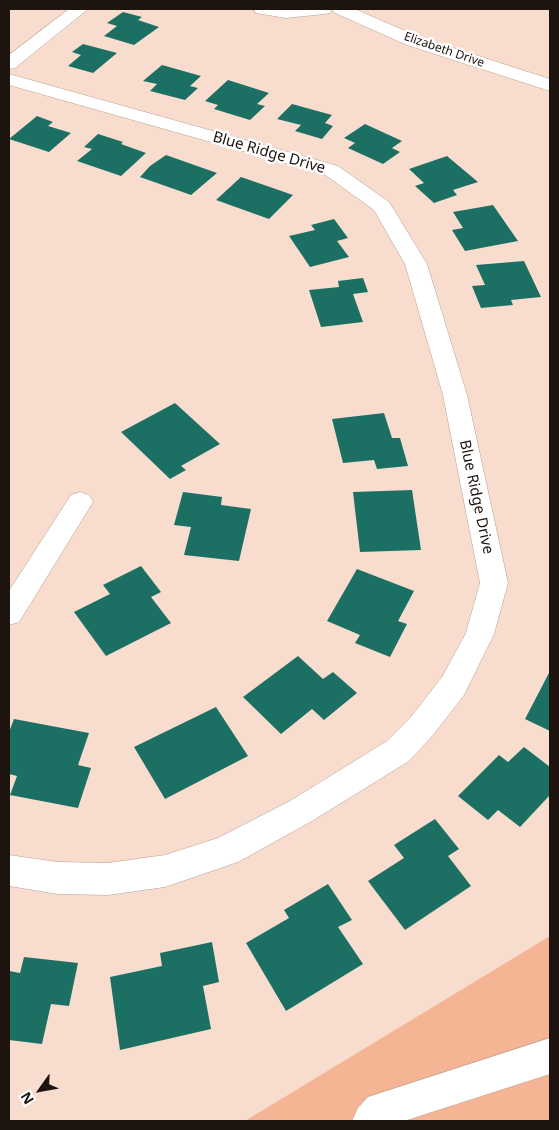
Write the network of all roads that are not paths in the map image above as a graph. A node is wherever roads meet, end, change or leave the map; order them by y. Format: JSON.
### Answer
{"nodes":[{"id":1,"x":79,"y":9,"type":"edge"},
{"id":2,"x":262,"y":9,"type":"edge"},
{"id":3,"x":324,"y":9,"type":"edge"},
{"id":4,"x":341,"y":9,"type":"edge"},
{"id":5,"x":9,"y":64,"type":"edge"},
{"id":6,"x":9,"y":79,"type":"edge"},
{"id":7,"x":550,"y":85,"type":"edge"},
{"id":8,"x":80,"y":502,"type":"dead end"},
{"id":9,"x":9,"y":614,"type":"edge"},
{"id":10,"x":9,"y":870,"type":"edge"},
{"id":11,"x":550,"y":1056,"type":"edge"},
{"id":12,"x":371,"y":1121,"type":"edge"}],
"edges":[{"from":1,"to":5,"type":"street"},
{"from":2,"to":3,"type":"street"},
{"from":4,"to":7,"type":"street","name":"Elizabeth Drive"},
{"from":6,"to":10,"type":"street","name":"Blue Ridge Drive"},
{"from":8,"to":9,"type":"street"},
{"from":11,"to":12,"type":"street"}]}
